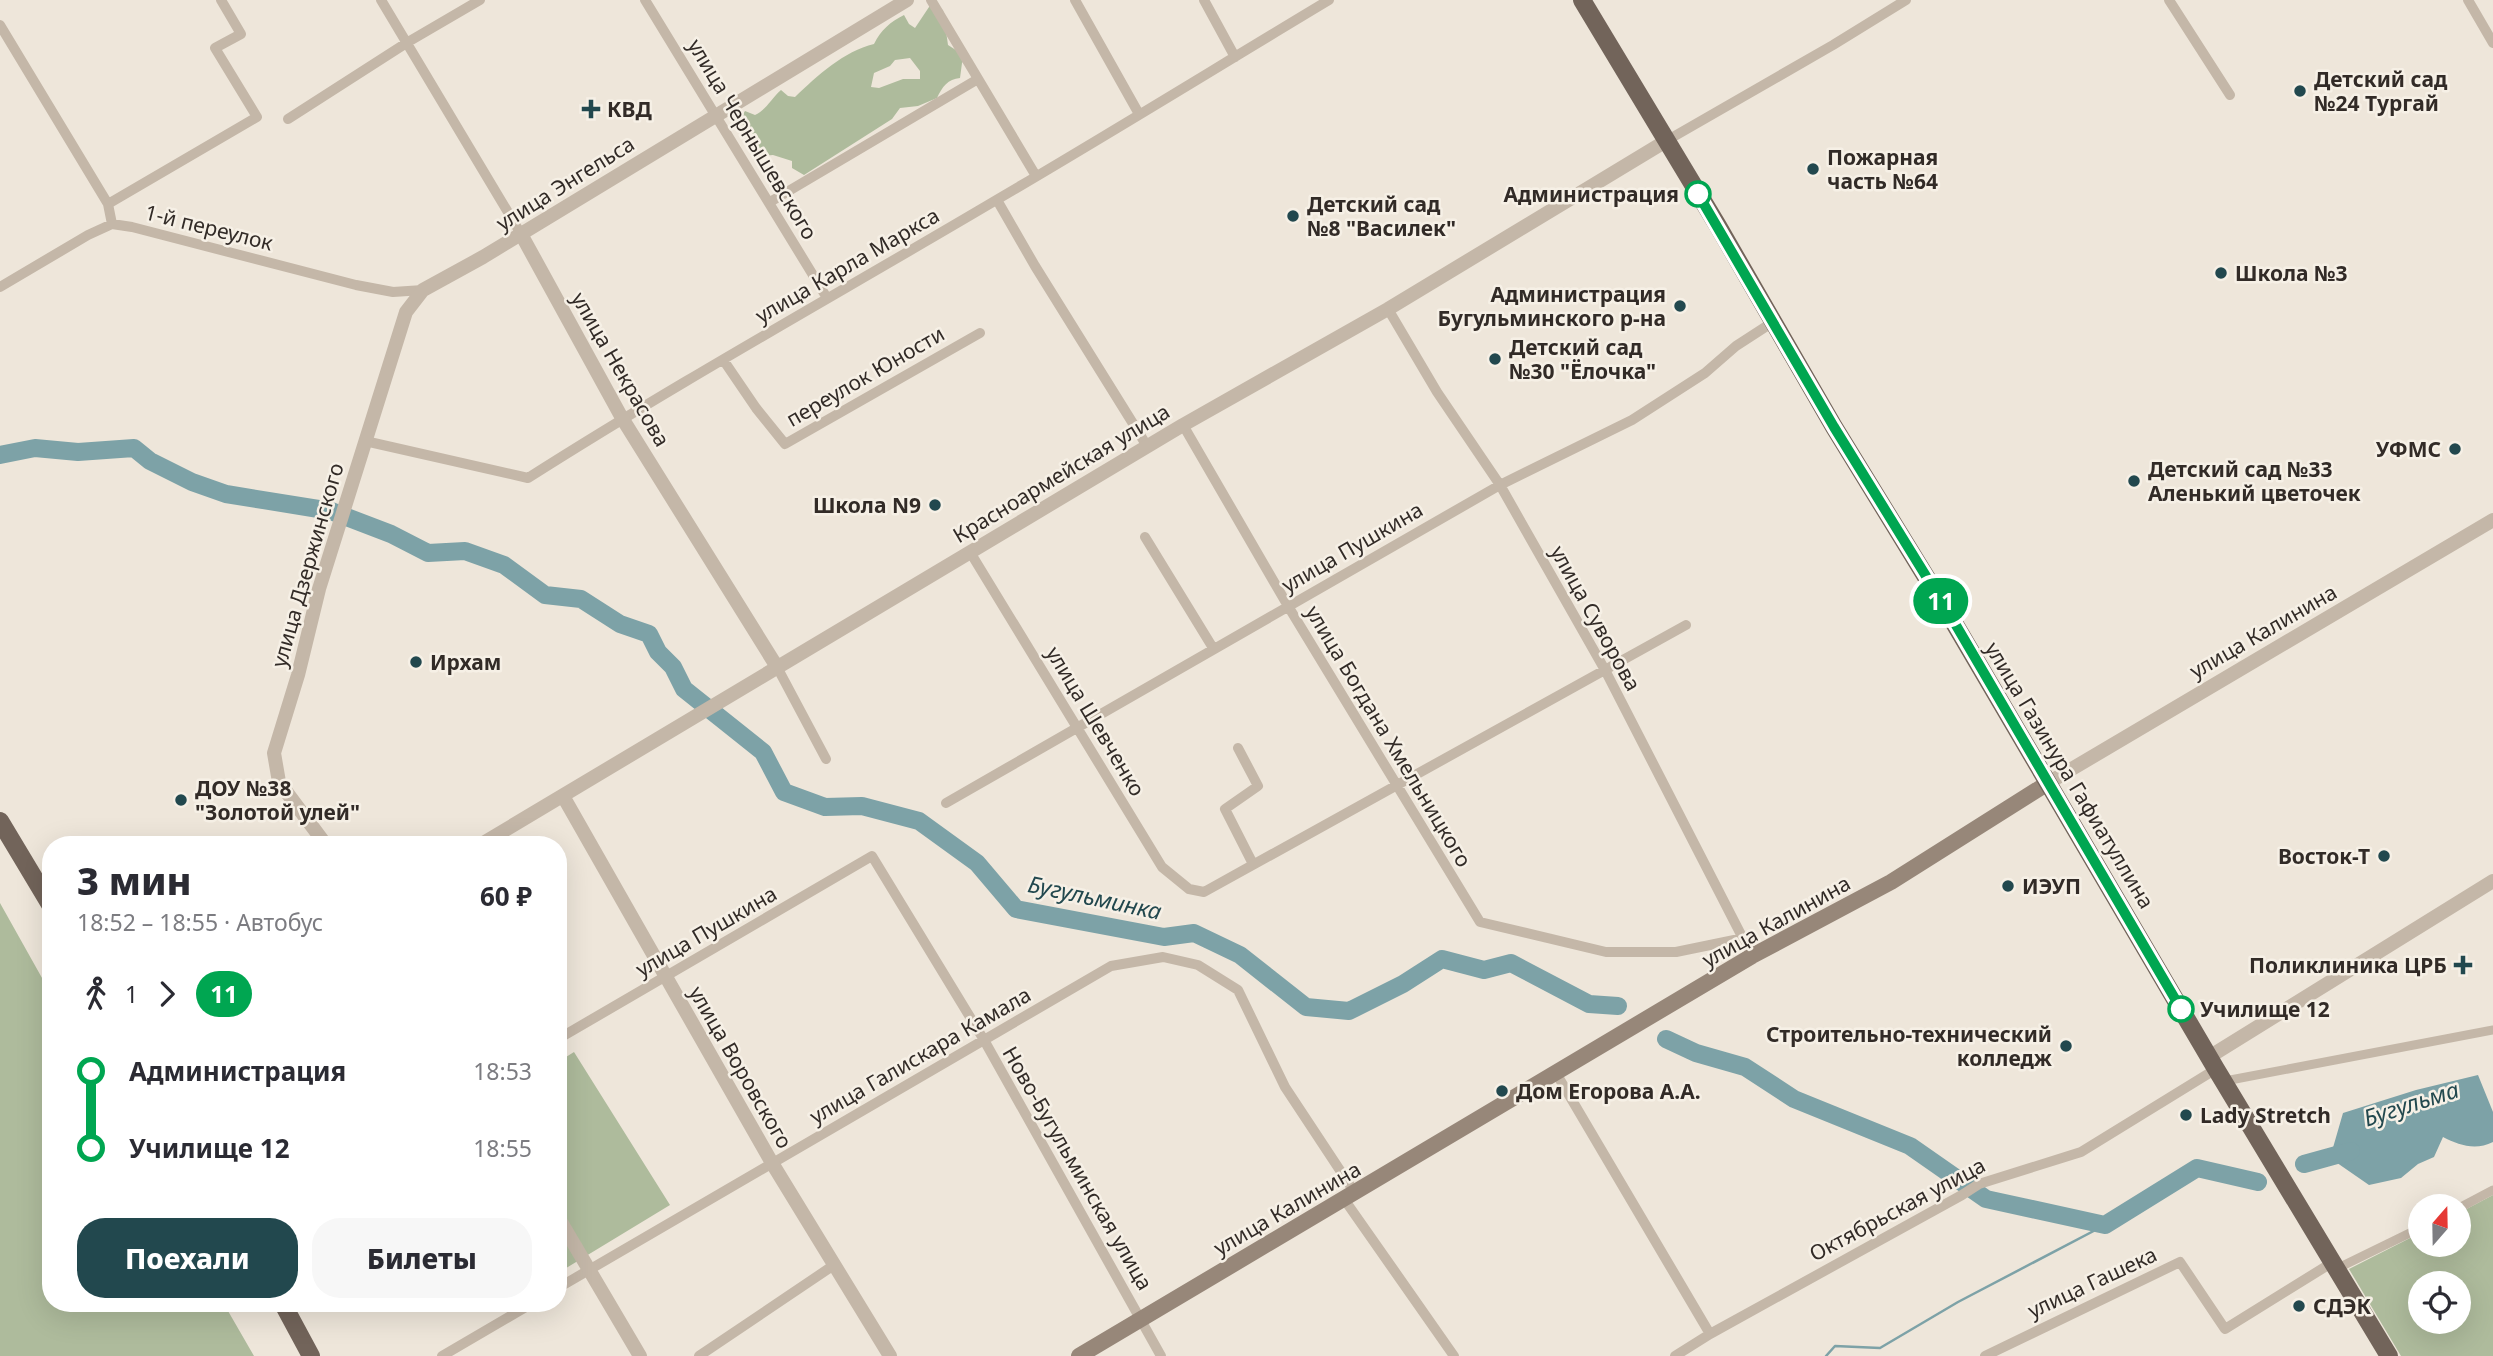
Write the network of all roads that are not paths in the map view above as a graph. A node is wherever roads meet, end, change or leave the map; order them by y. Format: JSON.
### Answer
{"nodes":[{"id":1,"x":221,"y":0,"type":"edge"},
{"id":2,"x":381,"y":0,"type":"edge"},
{"id":3,"x":480,"y":0,"type":"edge"},
{"id":4,"x":645,"y":0,"type":"edge"},
{"id":5,"x":907,"y":0,"type":"edge"},
{"id":6,"x":930,"y":0,"type":"edge"},
{"id":7,"x":1075,"y":0,"type":"edge"},
{"id":8,"x":1204,"y":0,"type":"edge"},
{"id":9,"x":1329,"y":0,"type":"edge"},
{"id":10,"x":1582,"y":0,"type":"edge"},
{"id":11,"x":1906,"y":0,"type":"edge"},
{"id":12,"x":2169,"y":0,"type":"edge"},
{"id":13,"x":2468,"y":0,"type":"edge"},
{"id":14,"x":0,"y":25,"type":"edge"},
{"id":15,"x":408,"y":42,"type":"junction"},
{"id":16,"x":2493,"y":43,"type":"edge"},
{"id":17,"x":1235,"y":57,"type":"junction"},
{"id":18,"x":978,"y":79,"type":"junction"},
{"id":19,"x":2231,"y":95,"type":"dead end"},
{"id":20,"x":716,"y":114,"type":"junction"},
{"id":21,"x":1139,"y":114,"type":"junction"},
{"id":22,"x":288,"y":119,"type":"dead end"},
{"id":23,"x":1666,"y":141,"type":"junction"},
{"id":24,"x":1036,"y":176,"type":"junction"},
{"id":25,"x":997,"y":200,"type":"junction"},
{"id":26,"x":770,"y":202,"type":"junction"},
{"id":27,"x":108,"y":204,"type":"junction"},
{"id":28,"x":112,"y":224,"type":"junction"},
{"id":29,"x":521,"y":234,"type":"junction"},
{"id":30,"x":0,"y":287,"type":"edge"},
{"id":31,"x":423,"y":290,"type":"junction"},
{"id":32,"x":827,"y":298,"type":"junction"},
{"id":33,"x":1388,"y":309,"type":"junction"},
{"id":34,"x":1773,"y":322,"type":"junction"},
{"id":35,"x":980,"y":332,"type":"dead end"},
{"id":36,"x":724,"y":360,"type":"junction"},
{"id":37,"x":622,"y":418,"type":"junction"},
{"id":38,"x":1183,"y":425,"type":"junction"},
{"id":39,"x":365,"y":441,"type":"junction"},
{"id":40,"x":1147,"y":446,"type":"junction"},
{"id":41,"x":1500,"y":485,"type":"junction"},
{"id":42,"x":2493,"y":520,"type":"edge"},
{"id":43,"x":1145,"y":537,"type":"dead end"},
{"id":44,"x":970,"y":552,"type":"junction"},
{"id":45,"x":1287,"y":606,"type":"junction"},
{"id":46,"x":1686,"y":625,"type":"dead end"},
{"id":47,"x":1213,"y":649,"type":"junction"},
{"id":48,"x":777,"y":667,"type":"junction"},
{"id":49,"x":1605,"y":670,"type":"junction"},
{"id":50,"x":1078,"y":726,"type":"junction"},
{"id":51,"x":1238,"y":748,"type":"dead end"},
{"id":52,"x":826,"y":759,"type":"dead end"},
{"id":53,"x":2048,"y":783,"type":"junction"},
{"id":54,"x":1396,"y":785,"type":"junction"},
{"id":55,"x":563,"y":796,"type":"junction"},
{"id":56,"x":946,"y":803,"type":"dead end"},
{"id":57,"x":0,"y":821,"type":"edge"},
{"id":58,"x":319,"y":836,"type":"edge"},
{"id":59,"x":495,"y":836,"type":"edge"},
{"id":60,"x":872,"y":856,"type":"joint"},
{"id":61,"x":1253,"y":864,"type":"junction"},
{"id":62,"x":2493,"y":881,"type":"edge"},
{"id":63,"x":42,"y":890,"type":"edge"},
{"id":64,"x":1744,"y":938,"type":"junction"},
{"id":65,"x":1752,"y":956,"type":"junction"},
{"id":66,"x":665,"y":977,"type":"junction"},
{"id":67,"x":2493,"y":1030,"type":"edge"},
{"id":68,"x":567,"y":1034,"type":"edge"},
{"id":69,"x":984,"y":1040,"type":"junction"},
{"id":70,"x":2217,"y":1069,"type":"junction"},
{"id":71,"x":1556,"y":1073,"type":"junction"},
{"id":72,"x":772,"y":1163,"type":"junction"},
{"id":73,"x":2493,"y":1189,"type":"edge"},
{"id":74,"x":1349,"y":1196,"type":"junction"},
{"id":75,"x":2471,"y":1201,"type":"edge"},
{"id":76,"x":567,"y":1232,"type":"edge"},
{"id":77,"x":2408,"y":1233,"type":"edge"},
{"id":78,"x":834,"y":1265,"type":"junction"},
{"id":79,"x":2335,"y":1265,"type":"junction"},
{"id":80,"x":589,"y":1270,"type":"junction"},
{"id":81,"x":567,"y":1283,"type":"edge"},
{"id":82,"x":287,"y":1312,"type":"edge"},
{"id":83,"x":517,"y":1312,"type":"edge"},
{"id":84,"x":1142,"y":1318,"type":"junction"},
{"id":85,"x":1710,"y":1334,"type":"junction"},
{"id":86,"x":311,"y":1356,"type":"edge"},
{"id":87,"x":442,"y":1356,"type":"edge"},
{"id":88,"x":640,"y":1356,"type":"edge"},
{"id":89,"x":699,"y":1356,"type":"edge"},
{"id":90,"x":890,"y":1356,"type":"edge"},
{"id":91,"x":1079,"y":1356,"type":"edge"},
{"id":92,"x":1161,"y":1356,"type":"edge"},
{"id":93,"x":1454,"y":1356,"type":"edge"},
{"id":94,"x":1675,"y":1356,"type":"edge"},
{"id":95,"x":1985,"y":1356,"type":"edge"},
{"id":96,"x":2389,"y":1356,"type":"edge"}],
"edges":[{"from":1,"to":27,"type":"street"},
{"from":2,"to":15,"type":"street","name":"улица Некрасова"},
{"from":3,"to":15,"type":"street"},
{"from":4,"to":20,"type":"street","name":"улица Чернышевского"},
{"from":5,"to":20,"type":"street","name":"улица Энгельса"},
{"from":6,"to":18,"type":"street"},
{"from":7,"to":21,"type":"street"},
{"from":8,"to":17,"type":"street"},
{"from":9,"to":17,"type":"street","name":"улица Карла Маркса"},
{"from":10,"to":23,"type":"main road","name":"улица Газинура Гафиатуллина"},
{"from":11,"to":23,"type":"street"},
{"from":12,"to":19,"type":"street"},
{"from":13,"to":16,"type":"street"},
{"from":14,"to":27,"type":"street"},
{"from":15,"to":22,"type":"street"},
{"from":15,"to":29,"type":"street","name":"улица Некрасова"},
{"from":17,"to":21,"type":"street","name":"улица Карла Маркса"},
{"from":18,"to":24,"type":"street"},
{"from":18,"to":26,"type":"street"},
{"from":20,"to":26,"type":"street","name":"улица Чернышевского"},
{"from":20,"to":29,"type":"street","name":"улица Энгельса"},
{"from":21,"to":24,"type":"street","name":"улица Карла Маркса"},
{"from":23,"to":33,"type":"street","name":"Красноармейская улица"},
{"from":23,"to":34,"type":"main road","name":"улица Газинура Гафиатуллина"},
{"from":24,"to":25,"type":"street","name":"улица Карла Маркса"},
{"from":25,"to":32,"type":"street","name":"улица Карла Маркса"},
{"from":25,"to":40,"type":"street"},
{"from":26,"to":32,"type":"street","name":"улица Чернышевского"},
{"from":27,"to":28,"type":"street"},
{"from":28,"to":30,"type":"street","name":"1-й переулок"},
{"from":28,"to":31,"type":"street","name":"1-й переулок"},
{"from":29,"to":31,"type":"street","name":"улица Энгельса"},
{"from":29,"to":37,"type":"street","name":"улица Некрасова"},
{"from":31,"to":39,"type":"street","name":"улица Дзержинского"},
{"from":32,"to":36,"type":"street","name":"улица Карла Маркса"},
{"from":33,"to":38,"type":"street","name":"Красноармейская улица"},
{"from":33,"to":41,"type":"street","name":"улица Суворова"},
{"from":34,"to":41,"type":"street","name":"улица Пушкина"},
{"from":34,"to":53,"type":"main road","name":"улица Газинура Гафиатуллина"},
{"from":35,"to":36,"type":"street","name":"переулок Юности"},
{"from":36,"to":37,"type":"street","name":"улица Карла Маркса"},
{"from":37,"to":39,"type":"street","name":"улица Карла Маркса"},
{"from":37,"to":48,"type":"street","name":"улица Некрасова"},
{"from":38,"to":40,"type":"street","name":"Красноармейская улица"},
{"from":38,"to":45,"type":"street","name":"улица Богдана Хмельницкого"},
{"from":39,"to":58,"type":"street","name":"улица Дзержинского"},
{"from":40,"to":44,"type":"street","name":"Красноармейская улица"},
{"from":41,"to":45,"type":"street","name":"улица Пушкина"},
{"from":41,"to":49,"type":"street","name":"улица Суворова"},
{"from":42,"to":53,"type":"street","name":"улица Калинина"},
{"from":43,"to":47,"type":"street"},
{"from":44,"to":48,"type":"street","name":"Красноармейская улица"},
{"from":44,"to":50,"type":"street","name":"улица Шевченко"},
{"from":45,"to":47,"type":"street","name":"улица Пушкина"},
{"from":45,"to":54,"type":"street","name":"улица Богдана Хмельницкого"},
{"from":46,"to":49,"type":"street"},
{"from":47,"to":50,"type":"street","name":"улица Пушкина"},
{"from":48,"to":52,"type":"street","name":"улица Некрасова"},
{"from":48,"to":55,"type":"street","name":"Красноармейская улица"},
{"from":49,"to":54,"type":"street"},
{"from":49,"to":64,"type":"street","name":"улица Суворова"},
{"from":50,"to":56,"type":"street","name":"улица Пушкина"},
{"from":50,"to":61,"type":"street","name":"улица Шевченко"},
{"from":51,"to":61,"type":"street"},
{"from":53,"to":65,"type":"main road","name":"улица Калинина"},
{"from":53,"to":70,"type":"main road","name":"улица Газинура Гафиатуллина"},
{"from":54,"to":61,"type":"street"},
{"from":54,"to":64,"type":"street","name":"улица Богдана Хмельницкого"},
{"from":55,"to":59,"type":"street","name":"Красноармейская улица"},
{"from":55,"to":66,"type":"street","name":"улица Воровского"},
{"from":57,"to":63,"type":"main road"},
{"from":60,"to":66,"type":"street","name":"улица Пушкина"},
{"from":60,"to":69,"type":"street","name":"Ново-Бугульминская улица"},
{"from":62,"to":70,"type":"street","name":"Октябрьская улица"},
{"from":64,"to":65,"type":"street","name":"улица Суворова"},
{"from":65,"to":71,"type":"main road","name":"улица Калинина"},
{"from":66,"to":68,"type":"street","name":"улица Пушкина"},
{"from":66,"to":72,"type":"street","name":"улица Воровского"},
{"from":67,"to":70,"type":"street"},
{"from":69,"to":72,"type":"street","name":"улица Галискара Камала"},
{"from":69,"to":74,"type":"street","name":"улица Галискара Камала"},
{"from":69,"to":84,"type":"street","name":"Ново-Бугульминская улица"},
{"from":70,"to":79,"type":"main road","name":"улица Газинура Гафиатуллина"},
{"from":70,"to":85,"type":"street","name":"Октябрьская улица"},
{"from":71,"to":74,"type":"main road","name":"улица Калинина"},
{"from":71,"to":85,"type":"street"},
{"from":72,"to":78,"type":"street","name":"улица Воровского"},
{"from":72,"to":80,"type":"street","name":"улица Галискара Камала"},
{"from":73,"to":75,"type":"street"},
{"from":74,"to":84,"type":"main road","name":"улица Калинина"},
{"from":74,"to":93,"type":"street"},
{"from":76,"to":80,"type":"street"},
{"from":77,"to":79,"type":"street"},
{"from":78,"to":89,"type":"street"},
{"from":78,"to":90,"type":"street","name":"улица Воровского"},
{"from":79,"to":95,"type":"street","name":"улица Гашека"},
{"from":79,"to":96,"type":"main road","name":"улица Газинура Гафиатуллина"},
{"from":80,"to":81,"type":"street","name":"улица Галискара Камала"},
{"from":80,"to":88,"type":"street"},
{"from":82,"to":86,"type":"main road"},
{"from":83,"to":87,"type":"street"},
{"from":84,"to":91,"type":"main road","name":"улица Калинина"},
{"from":84,"to":92,"type":"street","name":"Ново-Бугульминская улица"},
{"from":85,"to":94,"type":"street","name":"Октябрьская улица"}]}
